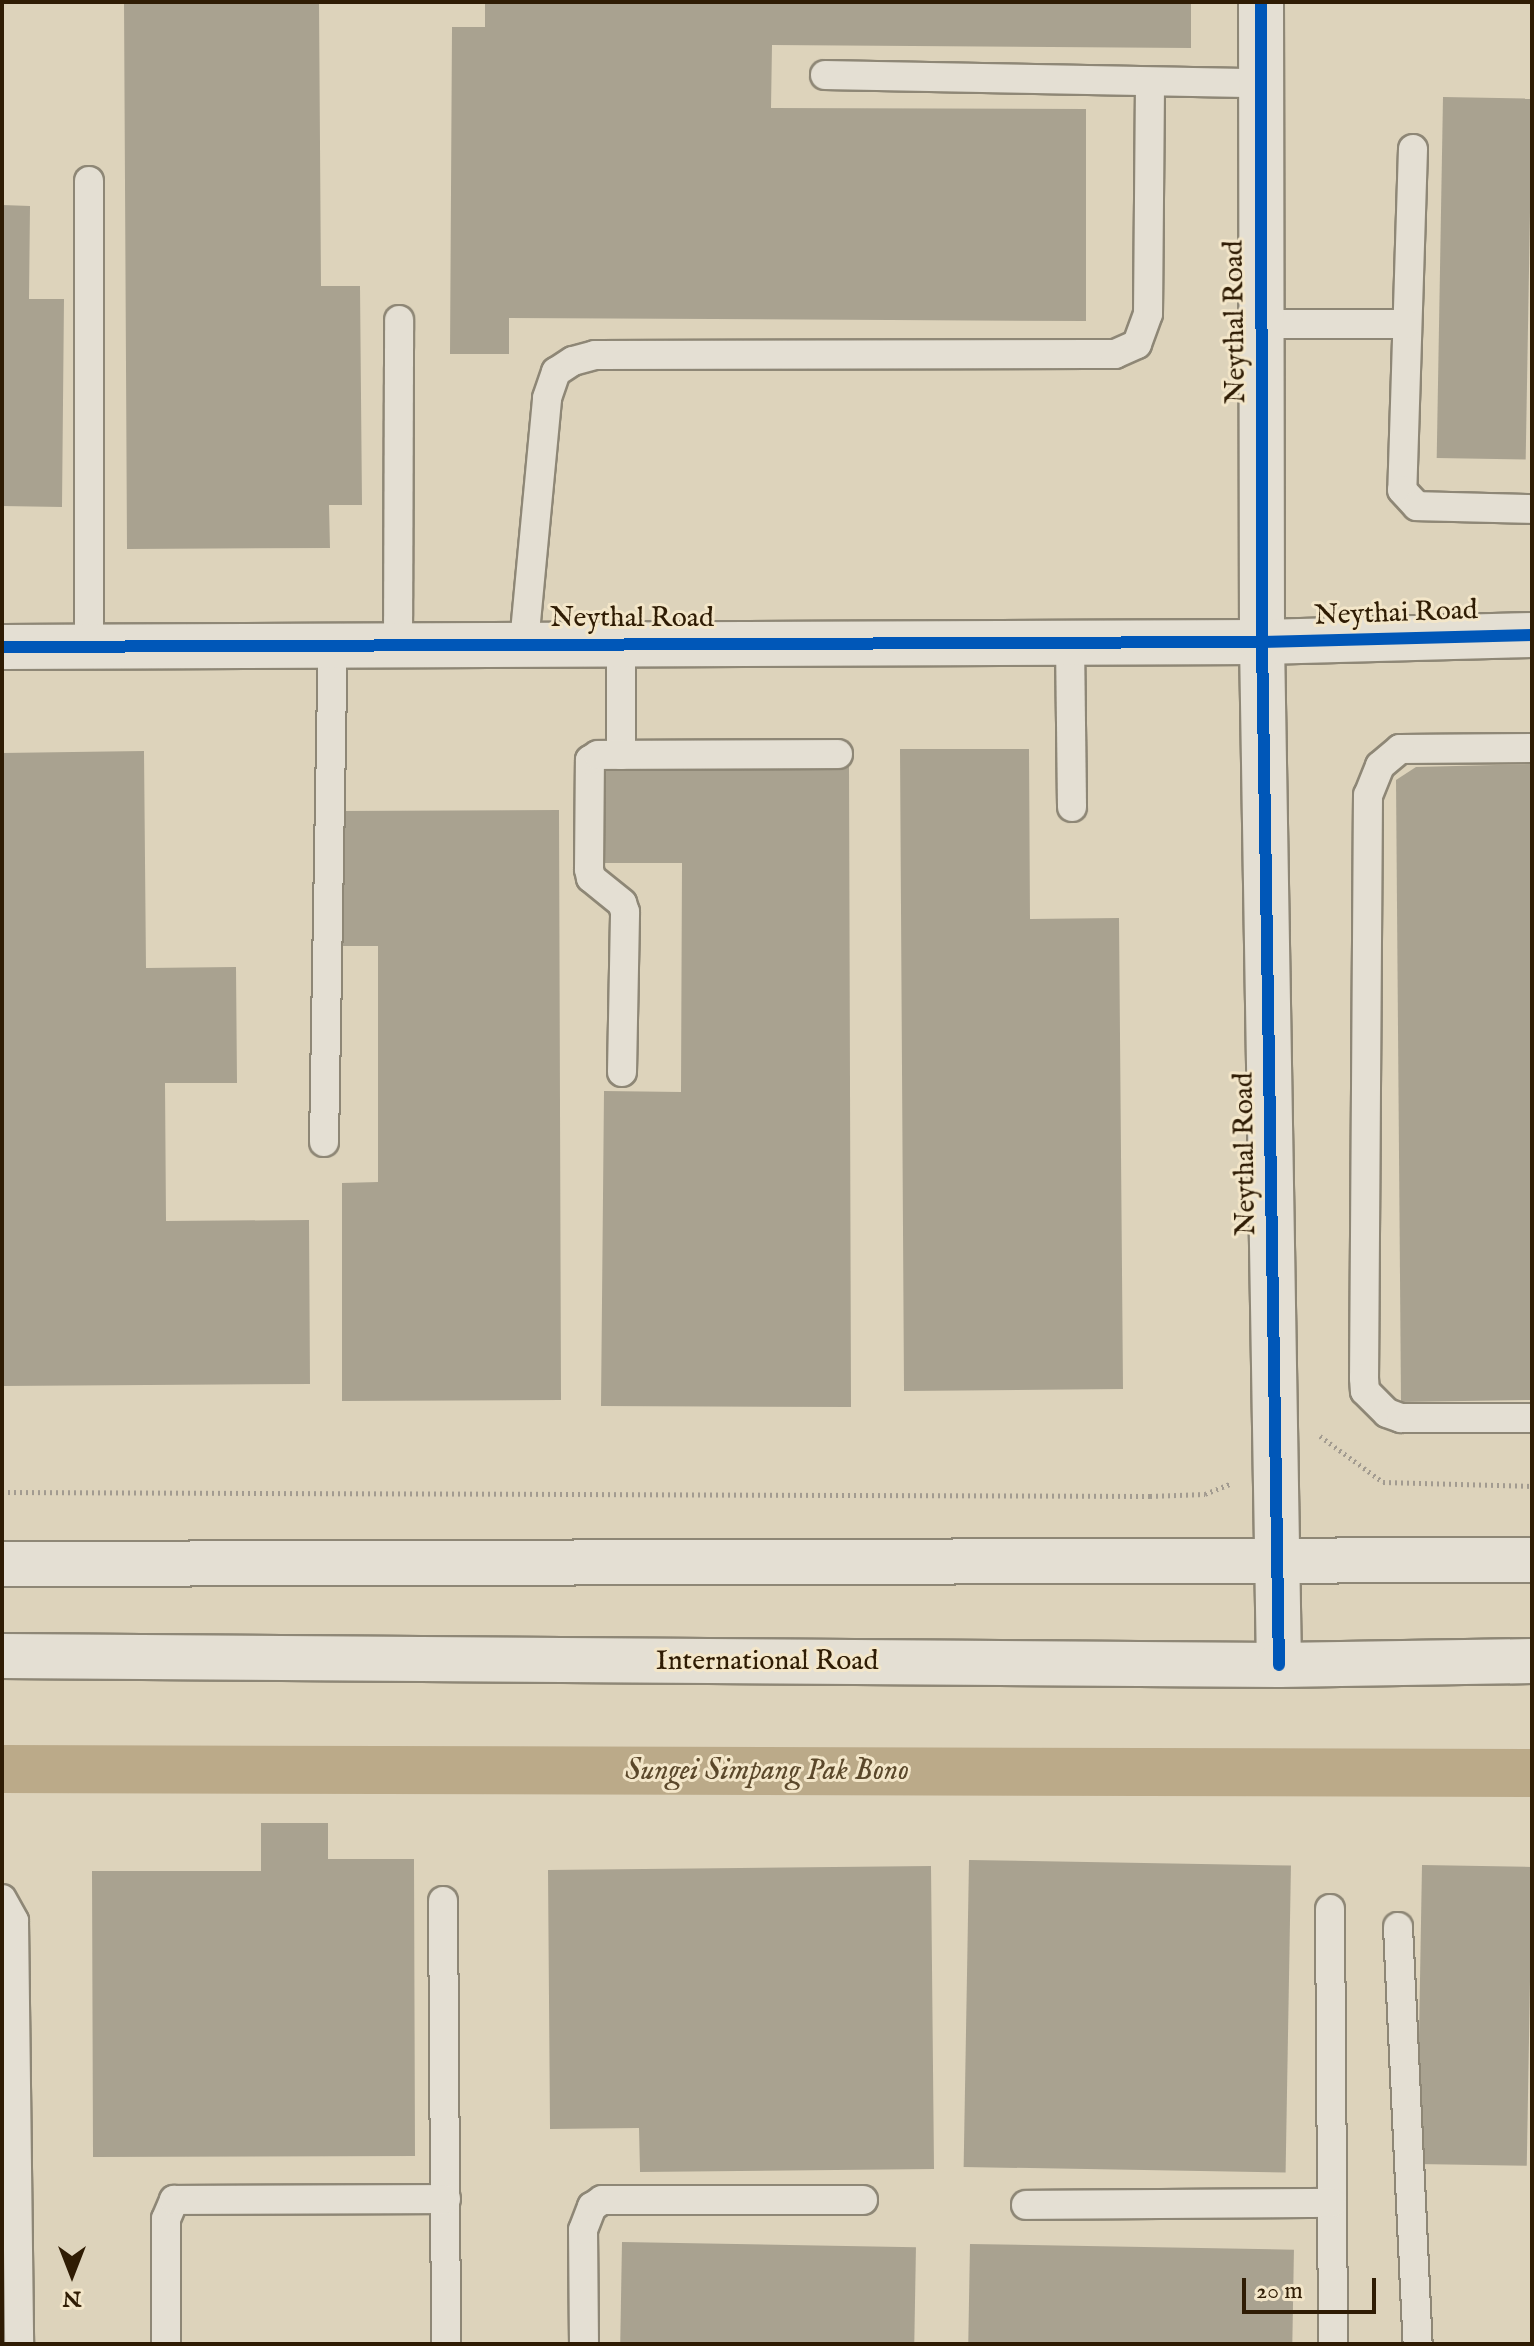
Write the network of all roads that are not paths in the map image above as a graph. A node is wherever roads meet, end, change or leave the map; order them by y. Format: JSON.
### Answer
{"nodes":[{"id":1,"x":1261,"y":2,"type":"edge"},
{"id":2,"x":825,"y":75,"type":"dead end"},
{"id":3,"x":1150,"y":82,"type":"junction"},
{"id":4,"x":1258,"y":83,"type":"junction"},
{"id":5,"x":1413,"y":149,"type":"dead end"},
{"id":6,"x":89,"y":181,"type":"dead end"},
{"id":7,"x":399,"y":320,"type":"dead end"},
{"id":8,"x":1260,"y":324,"type":"junction"},
{"id":9,"x":1406,"y":324,"type":"junction"},
{"id":10,"x":1532,"y":509,"type":"edge"},
{"id":11,"x":1532,"y":635,"type":"edge"},
{"id":12,"x":621,"y":642,"type":"junction"},
{"id":13,"x":1070,"y":642,"type":"junction"},
{"id":14,"x":1262,"y":642,"type":"junction"},
{"id":15,"x":524,"y":643,"type":"junction"},
{"id":16,"x":333,"y":644,"type":"junction"},
{"id":17,"x":398,"y":644,"type":"junction"},
{"id":18,"x":2,"y":647,"type":"edge"},
{"id":19,"x":89,"y":647,"type":"junction"},
{"id":20,"x":1532,"y":748,"type":"edge"},
{"id":21,"x":838,"y":754,"type":"dead end"},
{"id":22,"x":621,"y":755,"type":"junction"},
{"id":23,"x":1072,"y":807,"type":"dead end"},
{"id":24,"x":622,"y":1072,"type":"dead end"},
{"id":25,"x":324,"y":1142,"type":"dead end"},
{"id":26,"x":1532,"y":1418,"type":"edge"},
{"id":27,"x":1532,"y":1560,"type":"edge"},
{"id":28,"x":1278,"y":1561,"type":"junction"},
{"id":29,"x":2,"y":1564,"type":"edge"},
{"id":30,"x":2,"y":1656,"type":"edge"},
{"id":31,"x":1532,"y":1661,"type":"edge"},
{"id":32,"x":1279,"y":1665,"type":"junction"},
{"id":33,"x":2,"y":1899,"type":"edge"},
{"id":34,"x":443,"y":1901,"type":"dead end"},
{"id":35,"x":1330,"y":1909,"type":"dead end"},
{"id":36,"x":1398,"y":1927,"type":"dead end"},
{"id":37,"x":446,"y":2199,"type":"junction"},
{"id":38,"x":863,"y":2200,"type":"dead end"},
{"id":39,"x":1332,"y":2203,"type":"junction"},
{"id":40,"x":1026,"y":2205,"type":"dead end"},
{"id":41,"x":10,"y":2222,"type":"edge"},
{"id":42,"x":19,"y":2344,"type":"edge"},
{"id":43,"x":166,"y":2344,"type":"edge"},
{"id":44,"x":446,"y":2344,"type":"edge"},
{"id":45,"x":584,"y":2344,"type":"edge"},
{"id":46,"x":1333,"y":2344,"type":"edge"},
{"id":47,"x":1418,"y":2344,"type":"edge"}],
"edges":[{"from":1,"to":4,"type":"street","name":"Neythal Road"},
{"from":2,"to":3,"type":"lane"},
{"from":3,"to":4,"type":"lane"},
{"from":3,"to":15,"type":"lane"},
{"from":4,"to":8,"type":"street","name":"Neythal Road"},
{"from":5,"to":9,"type":"lane"},
{"from":6,"to":19,"type":"lane"},
{"from":7,"to":17,"type":"lane"},
{"from":8,"to":9,"type":"lane"},
{"from":8,"to":14,"type":"street","name":"Neythal Road"},
{"from":9,"to":10,"type":"lane"},
{"from":11,"to":14,"type":"street","name":"Neythai Road"},
{"from":12,"to":13,"type":"street","name":"Neythal Road"},
{"from":12,"to":15,"type":"street","name":"Neythal Road"},
{"from":12,"to":22,"type":"lane"},
{"from":13,"to":14,"type":"street","name":"Neythal Road"},
{"from":13,"to":23,"type":"lane"},
{"from":14,"to":28,"type":"street","name":"Neythal Road"},
{"from":15,"to":17,"type":"street","name":"Neythal Road"},
{"from":16,"to":17,"type":"street","name":"Neythal Road"},
{"from":16,"to":19,"type":"street","name":"Neythal Road"},
{"from":16,"to":25,"type":"lane"},
{"from":18,"to":19,"type":"street","name":"Neythal Road"},
{"from":20,"to":26,"type":"lane"},
{"from":21,"to":22,"type":"lane"},
{"from":22,"to":24,"type":"lane"},
{"from":27,"to":28,"type":"street"},
{"from":28,"to":29,"type":"street"},
{"from":28,"to":32,"type":"street","name":"Neythal Road"},
{"from":30,"to":32,"type":"street","name":"International Road"},
{"from":31,"to":32,"type":"street","name":"International Road"},
{"from":33,"to":41,"type":"lane"},
{"from":34,"to":37,"type":"lane"},
{"from":35,"to":39,"type":"lane"},
{"from":36,"to":47,"type":"lane"},
{"from":37,"to":43,"type":"lane"},
{"from":37,"to":44,"type":"lane"},
{"from":38,"to":45,"type":"lane"},
{"from":39,"to":40,"type":"lane"},
{"from":39,"to":46,"type":"lane"},
{"from":41,"to":42,"type":"lane"}]}
